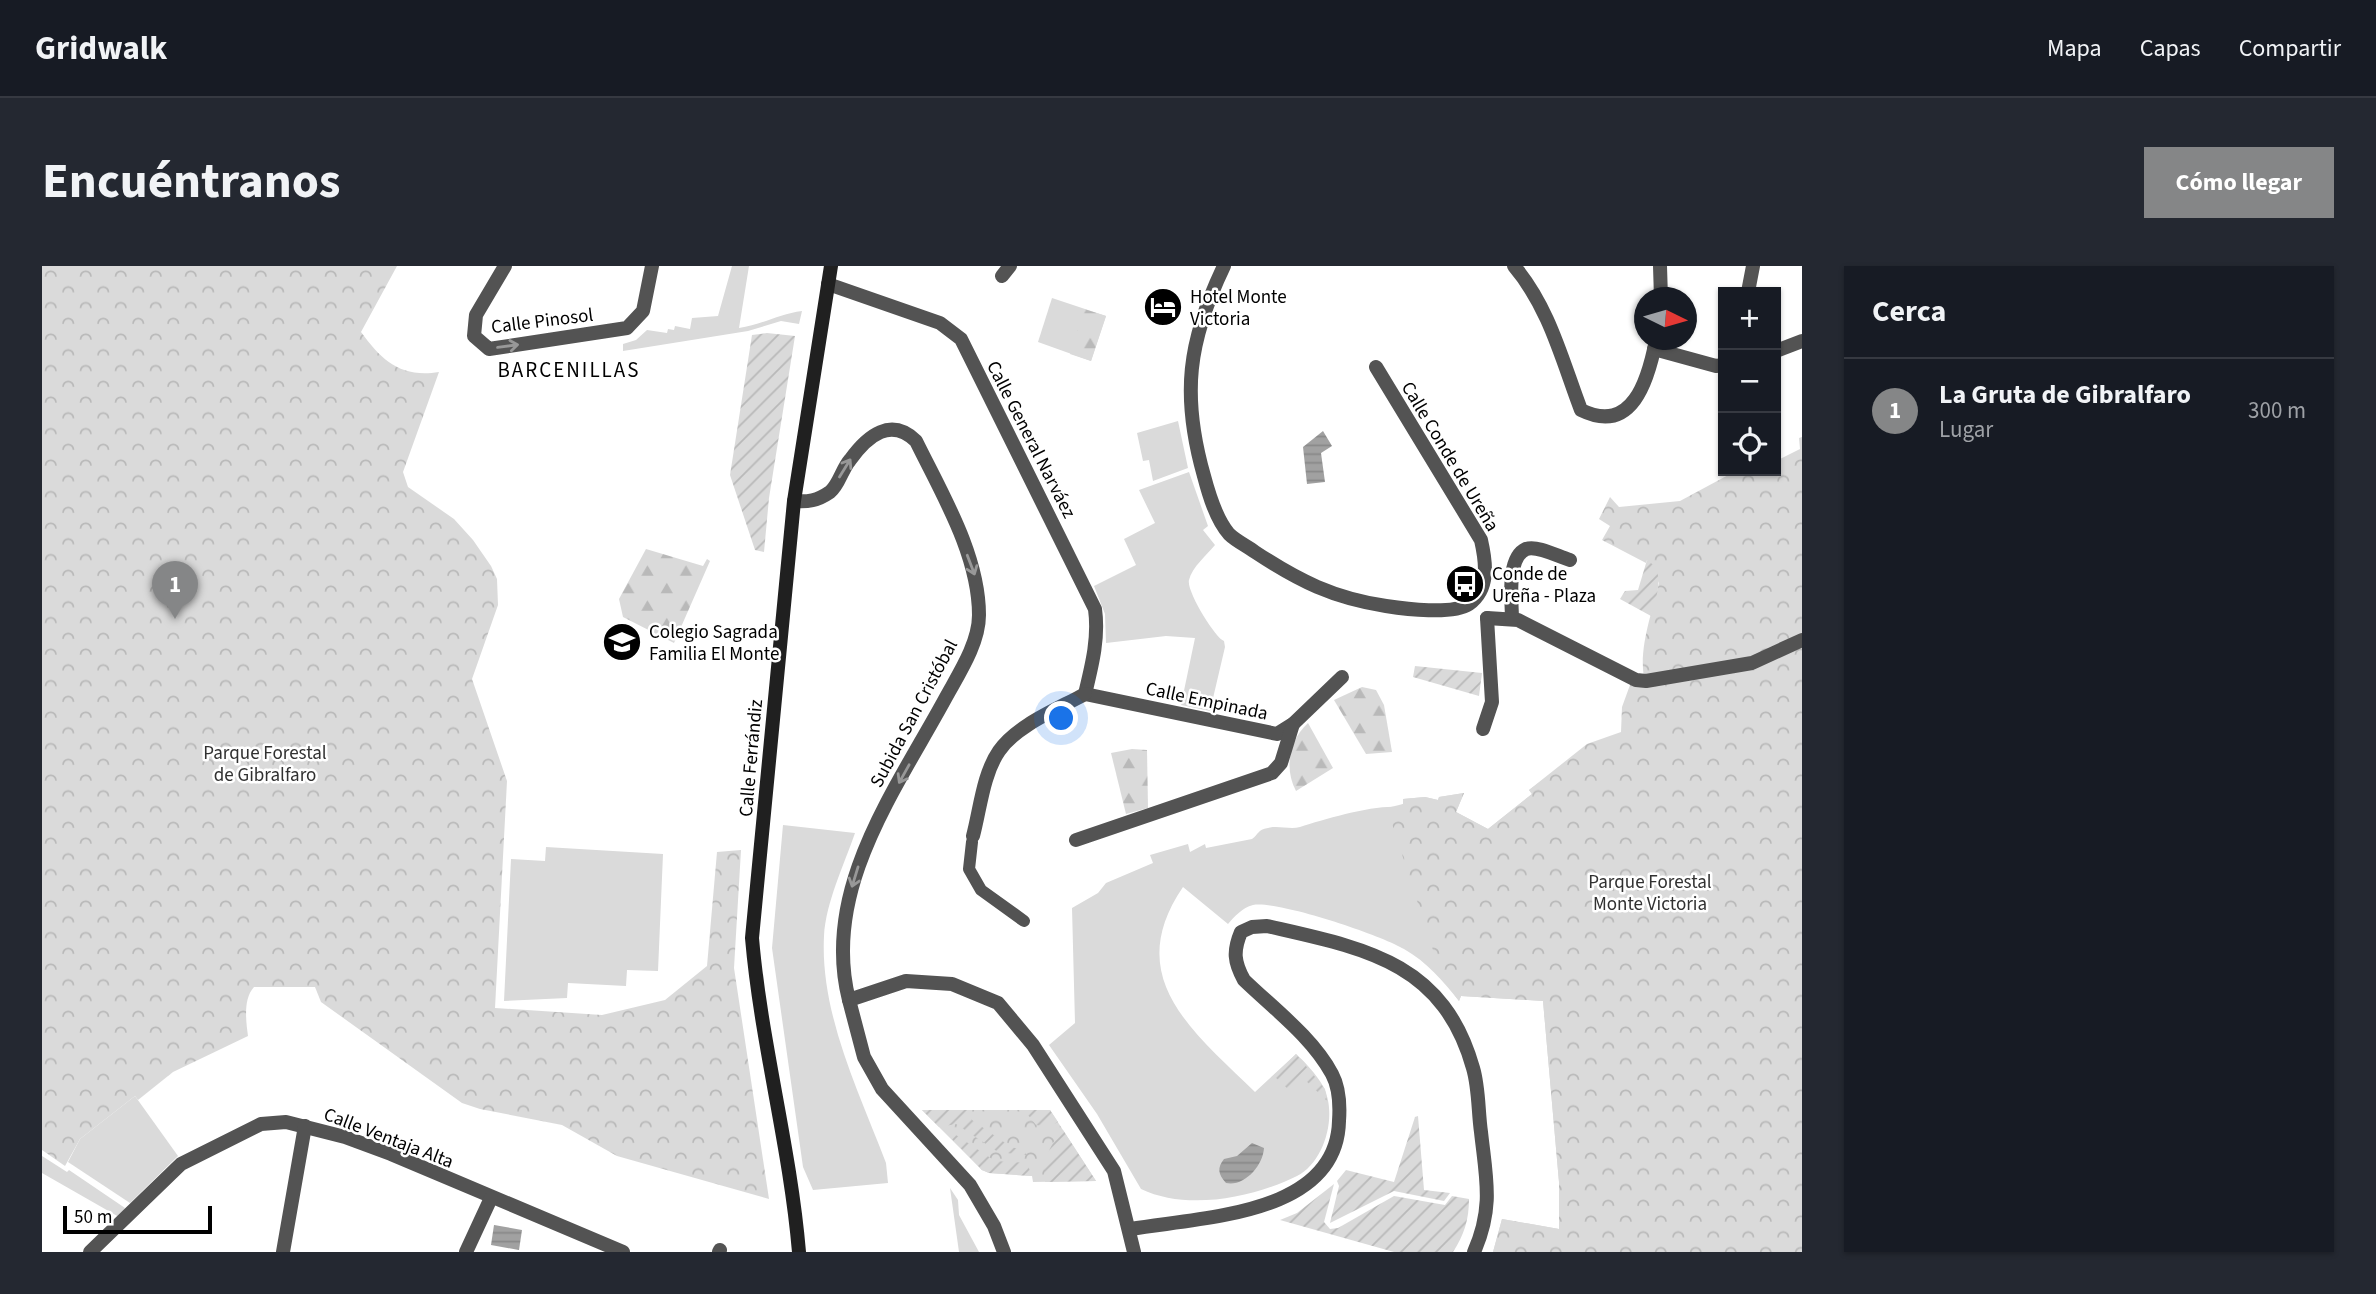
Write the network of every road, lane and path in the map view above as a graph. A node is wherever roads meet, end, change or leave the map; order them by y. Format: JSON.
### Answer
{"nodes":[{"id":1,"x":505,"y":266,"type":"edge"},
{"id":2,"x":652,"y":266,"type":"edge"},
{"id":3,"x":831,"y":266,"type":"edge"},
{"id":4,"x":1224,"y":266,"type":"edge"},
{"id":5,"x":1514,"y":266,"type":"edge"},
{"id":6,"x":1660,"y":266,"type":"edge"},
{"id":7,"x":1753,"y":266,"type":"edge"},
{"id":8,"x":828,"y":284,"type":"junction"},
{"id":9,"x":1661,"y":287,"type":"edge"},
{"id":10,"x":1749,"y":287,"type":"edge"},
{"id":11,"x":1802,"y":341,"type":"edge"},
{"id":12,"x":1653,"y":350,"type":"edge"},
{"id":13,"x":1672,"y":350,"type":"edge"},
{"id":14,"x":1779,"y":350,"type":"edge"},
{"id":15,"x":1718,"y":366,"type":"edge"},
{"id":16,"x":1376,"y":367,"type":"dead end"},
{"id":17,"x":794,"y":501,"type":"junction"},
{"id":18,"x":1570,"y":560,"type":"dead end"},
{"id":19,"x":1468,"y":605,"type":"junction"},
{"id":20,"x":1486,"y":618,"type":"junction"},
{"id":21,"x":1512,"y":619,"type":"junction"},
{"id":22,"x":1802,"y":640,"type":"edge"},
{"id":23,"x":1342,"y":677,"type":"dead end"},
{"id":24,"x":1086,"y":694,"type":"junction"},
{"id":25,"x":1293,"y":724,"type":"junction"},
{"id":26,"x":1483,"y":729,"type":"dead end"},
{"id":27,"x":973,"y":839,"type":"joint"},
{"id":28,"x":1076,"y":840,"type":"dead end"},
{"id":29,"x":1024,"y":921,"type":"dead end"},
{"id":30,"x":849,"y":1000,"type":"junction"},
{"id":31,"x":305,"y":1126,"type":"junction"},
{"id":32,"x":491,"y":1198,"type":"junction"},
{"id":33,"x":1130,"y":1229,"type":"junction"},
{"id":34,"x":90,"y":1252,"type":"edge"},
{"id":35,"x":283,"y":1252,"type":"edge"},
{"id":36,"x":466,"y":1252,"type":"edge"},
{"id":37,"x":623,"y":1252,"type":"edge"},
{"id":38,"x":799,"y":1252,"type":"edge"},
{"id":39,"x":1004,"y":1252,"type":"edge"},
{"id":40,"x":1134,"y":1252,"type":"edge"},
{"id":41,"x":1474,"y":1252,"type":"edge"}],
"edges":[{"from":1,"to":2,"type":"street","name":"Calle Pinosol","one_way":true},
{"from":3,"to":8,"type":"main road","name":"Calle Ferrándiz"},
{"from":4,"to":19,"type":"street"},
{"from":5,"to":12,"type":"street"},
{"from":6,"to":9,"type":"street"},
{"from":7,"to":10,"type":"street"},
{"from":8,"to":17,"type":"main road","name":"Calle Ferrándiz"},
{"from":8,"to":24,"type":"street","name":"Calle General Narváez"},
{"from":11,"to":14,"type":"street"},
{"from":13,"to":15,"type":"street"},
{"from":16,"to":19,"type":"street","name":"Calle Conde de Ureña"},
{"from":17,"to":30,"type":"street","name":"Subida San Cristóbal","one_way":true},
{"from":17,"to":38,"type":"main road","name":"Calle Ferrándiz"},
{"from":18,"to":21,"type":"street"},
{"from":19,"to":20,"type":"street"},
{"from":20,"to":21,"type":"street"},
{"from":20,"to":26,"type":"street"},
{"from":21,"to":22,"type":"street"},
{"from":23,"to":25,"type":"street","name":"Calle Empinada"},
{"from":24,"to":25,"type":"street","name":"Calle Empinada"},
{"from":24,"to":27,"type":"street"},
{"from":25,"to":28,"type":"street"},
{"from":27,"to":29,"type":"street"},
{"from":30,"to":33,"type":"street"},
{"from":30,"to":39,"type":"street"},
{"from":31,"to":32,"type":"street","name":"Calle Ventaja Alta"},
{"from":31,"to":34,"type":"street","name":"Calle Ventaja Alta"},
{"from":31,"to":35,"type":"street"},
{"from":32,"to":36,"type":"street"},
{"from":32,"to":37,"type":"street","name":"Calle Ventaja Alta"},
{"from":33,"to":40,"type":"street"},
{"from":33,"to":41,"type":"street"}]}
